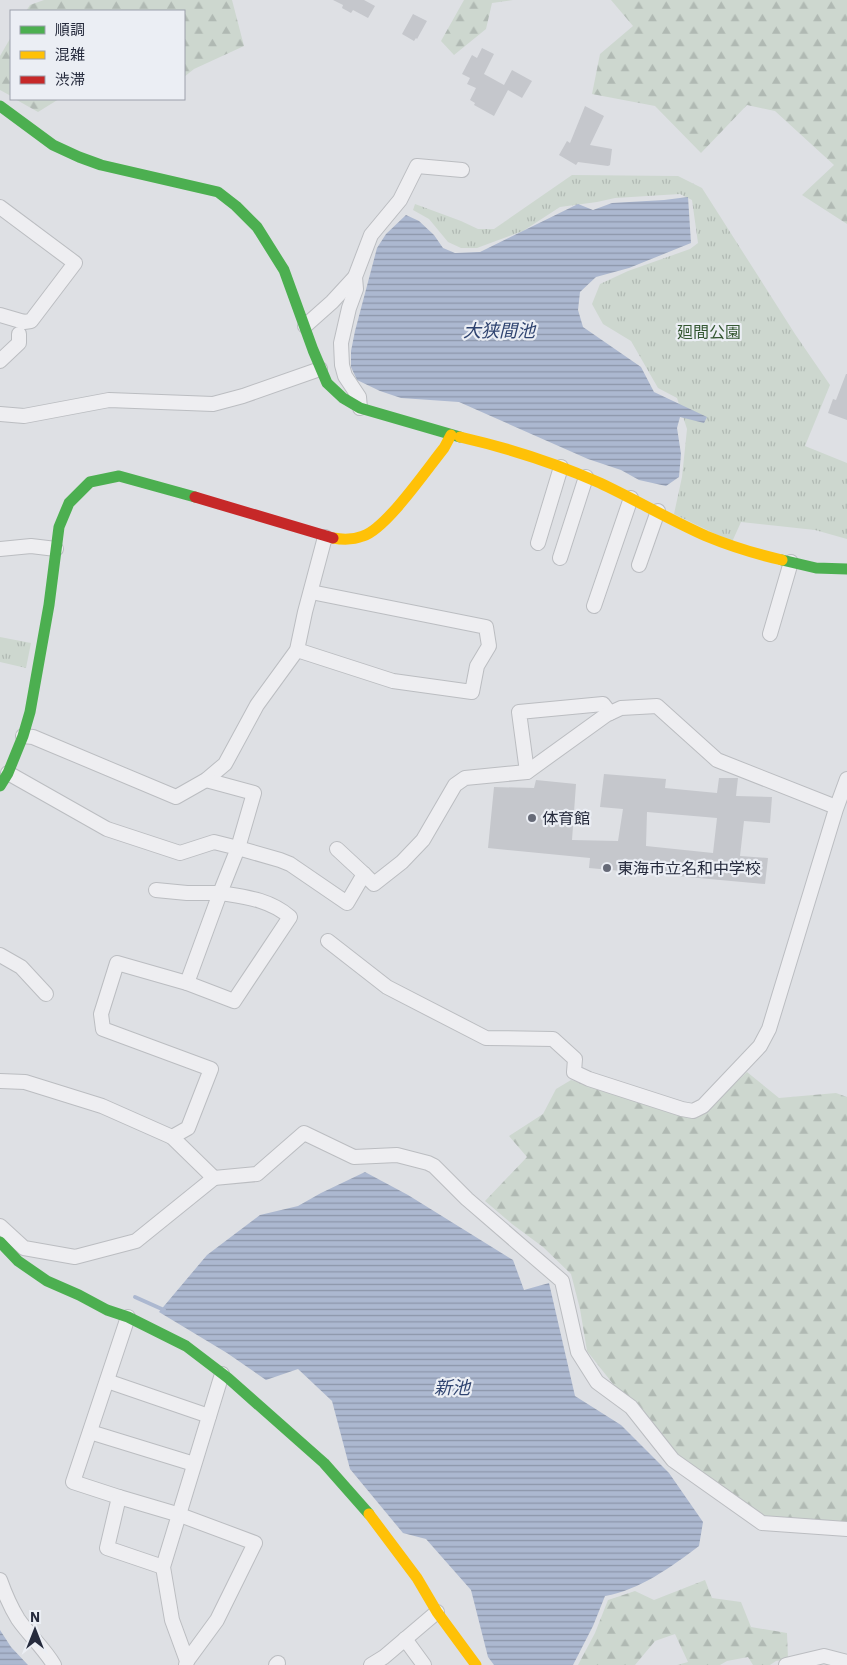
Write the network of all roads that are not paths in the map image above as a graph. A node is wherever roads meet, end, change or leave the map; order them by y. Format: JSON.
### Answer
{"nodes":[{"id":1,"x":0,"y":106,"type":"edge"},
{"id":2,"x":462,"y":170,"type":"dead end"},
{"id":3,"x":0,"y":207,"type":"edge"},
{"id":4,"x":355,"y":277,"type":"junction"},
{"id":5,"x":0,"y":314,"type":"edge"},
{"id":6,"x":305,"y":326,"type":"junction"},
{"id":7,"x":19,"y":334,"type":"dead end"},
{"id":8,"x":0,"y":362,"type":"edge"},
{"id":9,"x":320,"y":369,"type":"junction"},
{"id":10,"x":360,"y":408,"type":"junction"},
{"id":11,"x":0,"y":414,"type":"edge"},
{"id":12,"x":451,"y":435,"type":"junction"},
{"id":13,"x":561,"y":466,"type":"junction"},
{"id":14,"x":586,"y":477,"type":"junction"},
{"id":15,"x":631,"y":498,"type":"junction"},
{"id":16,"x":658,"y":511,"type":"junction"},
{"id":17,"x":325,"y":537,"type":"junction"},
{"id":18,"x":538,"y":543,"type":"dead end"},
{"id":19,"x":0,"y":549,"type":"edge"},
{"id":20,"x":56,"y":549,"type":"junction"},
{"id":21,"x":560,"y":558,"type":"dead end"},
{"id":22,"x":791,"y":562,"type":"junction"},
{"id":23,"x":639,"y":565,"type":"dead end"},
{"id":24,"x":847,"y":569,"type":"edge"},
{"id":25,"x":311,"y":592,"type":"junction"},
{"id":26,"x":594,"y":606,"type":"dead end"},
{"id":27,"x":770,"y":634,"type":"dead end"},
{"id":28,"x":297,"y":650,"type":"junction"},
{"id":29,"x":610,"y":713,"type":"junction"},
{"id":30,"x":23,"y":736,"type":"junction"},
{"id":31,"x":527,"y":772,"type":"junction"},
{"id":32,"x":8,"y":773,"type":"junction"},
{"id":33,"x":847,"y":779,"type":"edge"},
{"id":34,"x":206,"y":780,"type":"junction"},
{"id":35,"x":0,"y":786,"type":"edge"},
{"id":36,"x":836,"y":807,"type":"junction"},
{"id":37,"x":238,"y":848,"type":"junction"},
{"id":38,"x":337,"y":849,"type":"dead end"},
{"id":39,"x":364,"y":874,"type":"junction"},
{"id":40,"x":156,"y":890,"type":"dead end"},
{"id":41,"x":220,"y":893,"type":"junction"},
{"id":42,"x":328,"y":941,"type":"dead end"},
{"id":43,"x":0,"y":955,"type":"edge"},
{"id":44,"x":187,"y":983,"type":"junction"},
{"id":45,"x":46,"y":994,"type":"dead end"},
{"id":46,"x":0,"y":1081,"type":"edge"},
{"id":47,"x":172,"y":1137,"type":"junction"},
{"id":48,"x":214,"y":1178,"type":"junction"},
{"id":49,"x":0,"y":1226,"type":"edge"},
{"id":50,"x":0,"y":1242,"type":"edge"},
{"id":51,"x":128,"y":1317,"type":"junction"},
{"id":52,"x":222,"y":1374,"type":"junction"},
{"id":53,"x":107,"y":1381,"type":"junction"},
{"id":54,"x":209,"y":1416,"type":"junction"},
{"id":55,"x":90,"y":1432,"type":"junction"},
{"id":56,"x":194,"y":1464,"type":"junction"},
{"id":57,"x":119,"y":1497,"type":"junction"},
{"id":58,"x":180,"y":1515,"type":"junction"},
{"id":59,"x":847,"y":1529,"type":"edge"},
{"id":60,"x":163,"y":1567,"type":"junction"},
{"id":61,"x":0,"y":1580,"type":"edge"},
{"id":62,"x":437,"y":1612,"type":"junction"},
{"id":63,"x":405,"y":1639,"type":"junction"},
{"id":64,"x":386,"y":1661,"type":"edge"},
{"id":65,"x":847,"y":1662,"type":"edge"},
{"id":66,"x":187,"y":1663,"type":"edge"},
{"id":67,"x":54,"y":1665,"type":"edge"},
{"id":68,"x":372,"y":1665,"type":"edge"},
{"id":69,"x":424,"y":1665,"type":"edge"},
{"id":70,"x":476,"y":1665,"type":"edge"},
{"id":71,"x":786,"y":1665,"type":"edge"}],
"edges":[{"from":1,"to":6,"type":"street"},
{"from":2,"to":4,"type":"street"},
{"from":3,"to":5,"type":"street"},
{"from":4,"to":6,"type":"street"},
{"from":4,"to":10,"type":"street"},
{"from":6,"to":9,"type":"street"},
{"from":7,"to":8,"type":"street"},
{"from":9,"to":10,"type":"street"},
{"from":9,"to":11,"type":"street"},
{"from":10,"to":12,"type":"street"},
{"from":12,"to":13,"type":"street"},
{"from":12,"to":17,"type":"street"},
{"from":13,"to":14,"type":"street"},
{"from":13,"to":18,"type":"street"},
{"from":14,"to":15,"type":"street"},
{"from":14,"to":21,"type":"street"},
{"from":15,"to":16,"type":"street"},
{"from":15,"to":26,"type":"street"},
{"from":16,"to":22,"type":"street"},
{"from":16,"to":23,"type":"street"},
{"from":17,"to":20,"type":"street"},
{"from":17,"to":25,"type":"street"},
{"from":19,"to":20,"type":"street"},
{"from":20,"to":30,"type":"street"},
{"from":22,"to":24,"type":"street"},
{"from":22,"to":27,"type":"street"},
{"from":25,"to":28,"type":"street"},
{"from":25,"to":28,"type":"street"},
{"from":28,"to":34,"type":"street"},
{"from":29,"to":31,"type":"street"},
{"from":29,"to":31,"type":"street"},
{"from":29,"to":36,"type":"street"},
{"from":30,"to":32,"type":"street"},
{"from":30,"to":34,"type":"street"},
{"from":31,"to":39,"type":"street"},
{"from":32,"to":35,"type":"street"},
{"from":32,"to":37,"type":"street"},
{"from":33,"to":36,"type":"street"},
{"from":34,"to":37,"type":"street"},
{"from":36,"to":42,"type":"street"},
{"from":37,"to":39,"type":"street"},
{"from":37,"to":41,"type":"street"},
{"from":38,"to":39,"type":"street"},
{"from":40,"to":41,"type":"street"},
{"from":41,"to":44,"type":"street"},
{"from":41,"to":44,"type":"street"},
{"from":43,"to":45,"type":"street"},
{"from":44,"to":47,"type":"street"},
{"from":46,"to":47,"type":"street"},
{"from":47,"to":48,"type":"street"},
{"from":48,"to":49,"type":"street"},
{"from":48,"to":59,"type":"street"},
{"from":50,"to":51,"type":"street"},
{"from":51,"to":52,"type":"street"},
{"from":51,"to":53,"type":"street"},
{"from":52,"to":54,"type":"street"},
{"from":52,"to":62,"type":"street"},
{"from":53,"to":54,"type":"street"},
{"from":53,"to":55,"type":"street"},
{"from":54,"to":56,"type":"street"},
{"from":55,"to":56,"type":"street"},
{"from":55,"to":57,"type":"street"},
{"from":56,"to":58,"type":"street"},
{"from":57,"to":58,"type":"street"},
{"from":57,"to":60,"type":"street"},
{"from":58,"to":60,"type":"street"},
{"from":58,"to":66,"type":"street"},
{"from":60,"to":66,"type":"street"},
{"from":61,"to":67,"type":"street"},
{"from":62,"to":63,"type":"street"},
{"from":62,"to":70,"type":"street"},
{"from":63,"to":64,"type":"street"},
{"from":63,"to":69,"type":"street"},
{"from":64,"to":68,"type":"street"},
{"from":65,"to":71,"type":"street"}]}
